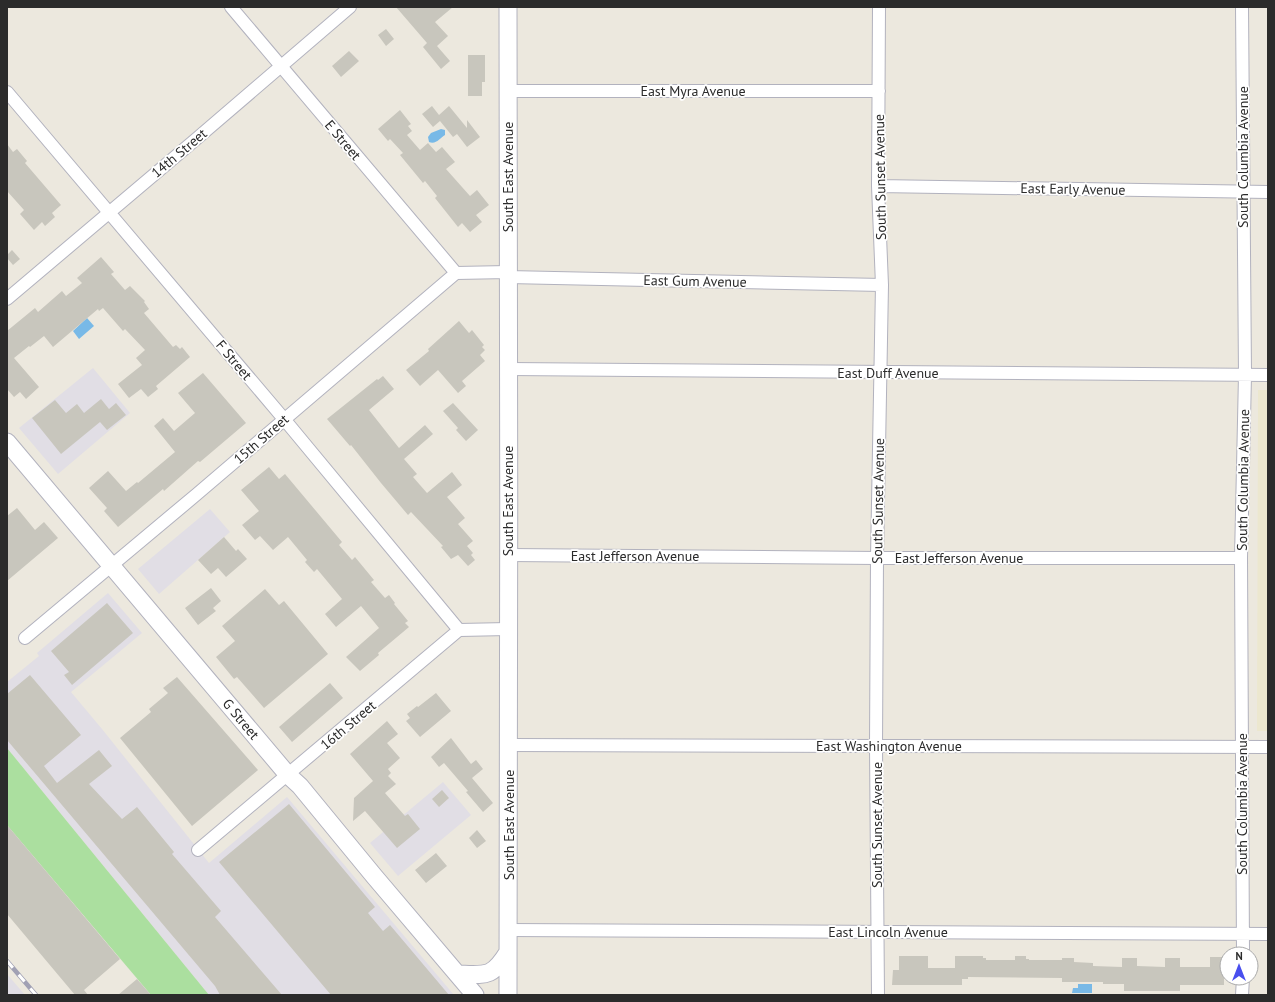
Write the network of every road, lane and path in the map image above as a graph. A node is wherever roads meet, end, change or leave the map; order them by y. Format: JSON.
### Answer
{"nodes":[{"id":1,"x":231,"y":7,"type":"edge"},
{"id":2,"x":350,"y":7,"type":"edge"},
{"id":3,"x":508,"y":7,"type":"edge"},
{"id":4,"x":879,"y":7,"type":"edge"},
{"id":5,"x":1242,"y":7,"type":"edge"},
{"id":6,"x":281,"y":66,"type":"junction"},
{"id":7,"x":508,"y":91,"type":"junction"},
{"id":8,"x":879,"y":91,"type":"junction"},
{"id":9,"x":7,"y":92,"type":"edge"},
{"id":10,"x":878,"y":186,"type":"junction"},
{"id":11,"x":1243,"y":192,"type":"junction"},
{"id":12,"x":1268,"y":192,"type":"edge"},
{"id":13,"x":109,"y":212,"type":"junction"},
{"id":14,"x":456,"y":273,"type":"junction"},
{"id":15,"x":508,"y":274,"type":"junction"},
{"id":16,"x":882,"y":285,"type":"junction"},
{"id":17,"x":7,"y":299,"type":"edge"},
{"id":18,"x":509,"y":369,"type":"junction"},
{"id":19,"x":880,"y":373,"type":"junction"},
{"id":20,"x":1245,"y":375,"type":"junction"},
{"id":21,"x":1268,"y":376,"type":"edge"},
{"id":22,"x":284,"y":419,"type":"junction"},
{"id":23,"x":7,"y":442,"type":"edge"},
{"id":24,"x":508,"y":555,"type":"junction"},
{"id":25,"x":877,"y":558,"type":"junction"},
{"id":26,"x":1241,"y":558,"type":"junction"},
{"id":27,"x":112,"y":566,"type":"junction"},
{"id":28,"x":508,"y":629,"type":"junction"},
{"id":29,"x":459,"y":630,"type":"junction"},
{"id":30,"x":24,"y":638,"type":"dead end"},
{"id":31,"x":509,"y":745,"type":"junction"},
{"id":32,"x":876,"y":746,"type":"junction"},
{"id":33,"x":1242,"y":747,"type":"junction"},
{"id":34,"x":1268,"y":747,"type":"edge"},
{"id":35,"x":288,"y":775,"type":"junction"},
{"id":36,"x":198,"y":850,"type":"dead end"},
{"id":37,"x":508,"y":930,"type":"junction"},
{"id":38,"x":878,"y":932,"type":"junction"},
{"id":39,"x":1243,"y":934,"type":"junction"},
{"id":40,"x":1268,"y":934,"type":"edge"},
{"id":41,"x":1243,"y":946,"type":"edge"},
{"id":42,"x":508,"y":952,"type":"junction"},
{"id":43,"x":457,"y":974,"type":"junction"},
{"id":44,"x":475,"y":995,"type":"edge"},
{"id":45,"x":508,"y":995,"type":"edge"},
{"id":46,"x":878,"y":995,"type":"edge"}],
"edges":[{"from":1,"to":6,"type":"street","name":"E Street"},
{"from":2,"to":6,"type":"street","name":"14th Street"},
{"from":3,"to":7,"type":"street","name":"South East Avenue"},
{"from":4,"to":8,"type":"street","name":"South Sunset Avenue"},
{"from":5,"to":11,"type":"street","name":"South Columbia Avenue"},
{"from":6,"to":13,"type":"street","name":"14th Street"},
{"from":6,"to":14,"type":"street","name":"E Street"},
{"from":7,"to":8,"type":"street","name":"East Myra Avenue"},
{"from":7,"to":15,"type":"street","name":"South East Avenue"},
{"from":8,"to":10,"type":"street","name":"South Sunset Avenue"},
{"from":9,"to":13,"type":"street","name":"F Street"},
{"from":10,"to":11,"type":"street","name":"East Early Avenue"},
{"from":10,"to":16,"type":"street","name":"South Sunset Avenue"},
{"from":11,"to":12,"type":"street","name":"East Early Avenue"},
{"from":11,"to":20,"type":"street","name":"South Columbia Avenue"},
{"from":13,"to":17,"type":"street","name":"14th Street"},
{"from":13,"to":22,"type":"street","name":"F Street"},
{"from":14,"to":15,"type":"street"},
{"from":14,"to":22,"type":"street","name":"15th Street"},
{"from":15,"to":16,"type":"street","name":"East Gum Avenue"},
{"from":15,"to":18,"type":"street","name":"South East Avenue"},
{"from":16,"to":19,"type":"street","name":"South Sunset Avenue"},
{"from":18,"to":19,"type":"street","name":"East Duff Avenue"},
{"from":18,"to":24,"type":"street","name":"South East Avenue"},
{"from":19,"to":20,"type":"street","name":"East Duff Avenue"},
{"from":19,"to":25,"type":"street","name":"South Sunset Avenue"},
{"from":20,"to":21,"type":"street","name":"East Duff Avenue"},
{"from":20,"to":26,"type":"street","name":"South Columbia Avenue"},
{"from":22,"to":27,"type":"street","name":"15th Street"},
{"from":22,"to":29,"type":"street","name":"F Street"},
{"from":23,"to":27,"type":"street","name":"G Street"},
{"from":24,"to":25,"type":"street","name":"East Jefferson Avenue"},
{"from":24,"to":28,"type":"street","name":"South East Avenue"},
{"from":25,"to":26,"type":"street","name":"East Jefferson Avenue"},
{"from":25,"to":32,"type":"street","name":"South Sunset Avenue"},
{"from":26,"to":33,"type":"street","name":"South Columbia Avenue"},
{"from":27,"to":30,"type":"street","name":"15th Street"},
{"from":27,"to":35,"type":"street","name":"G Street"},
{"from":28,"to":29,"type":"street"},
{"from":28,"to":31,"type":"street","name":"South East Avenue"},
{"from":29,"to":35,"type":"street","name":"16th Street"},
{"from":31,"to":32,"type":"street","name":"East Washington Avenue"},
{"from":31,"to":37,"type":"street","name":"South East Avenue"},
{"from":32,"to":33,"type":"street","name":"East Washington Avenue"},
{"from":32,"to":38,"type":"street","name":"South Sunset Avenue"},
{"from":33,"to":34,"type":"street","name":"East Washington Avenue"},
{"from":33,"to":39,"type":"street","name":"South Columbia Avenue"},
{"from":35,"to":36,"type":"street","name":"16th Street"},
{"from":35,"to":43,"type":"street","name":"G Street"},
{"from":37,"to":38,"type":"street","name":"East Lincoln Avenue"},
{"from":37,"to":42,"type":"street","name":"South East Avenue"},
{"from":38,"to":39,"type":"street","name":"East Lincoln Avenue"},
{"from":38,"to":46,"type":"street","name":"South Sunset Avenue"},
{"from":39,"to":40,"type":"street","name":"East Lincoln Avenue"},
{"from":39,"to":41,"type":"street","name":"South Columbia Avenue"},
{"from":42,"to":43,"type":"street"},
{"from":42,"to":45,"type":"street","name":"South East Avenue"},
{"from":43,"to":44,"type":"street","name":"G Street"}]}
